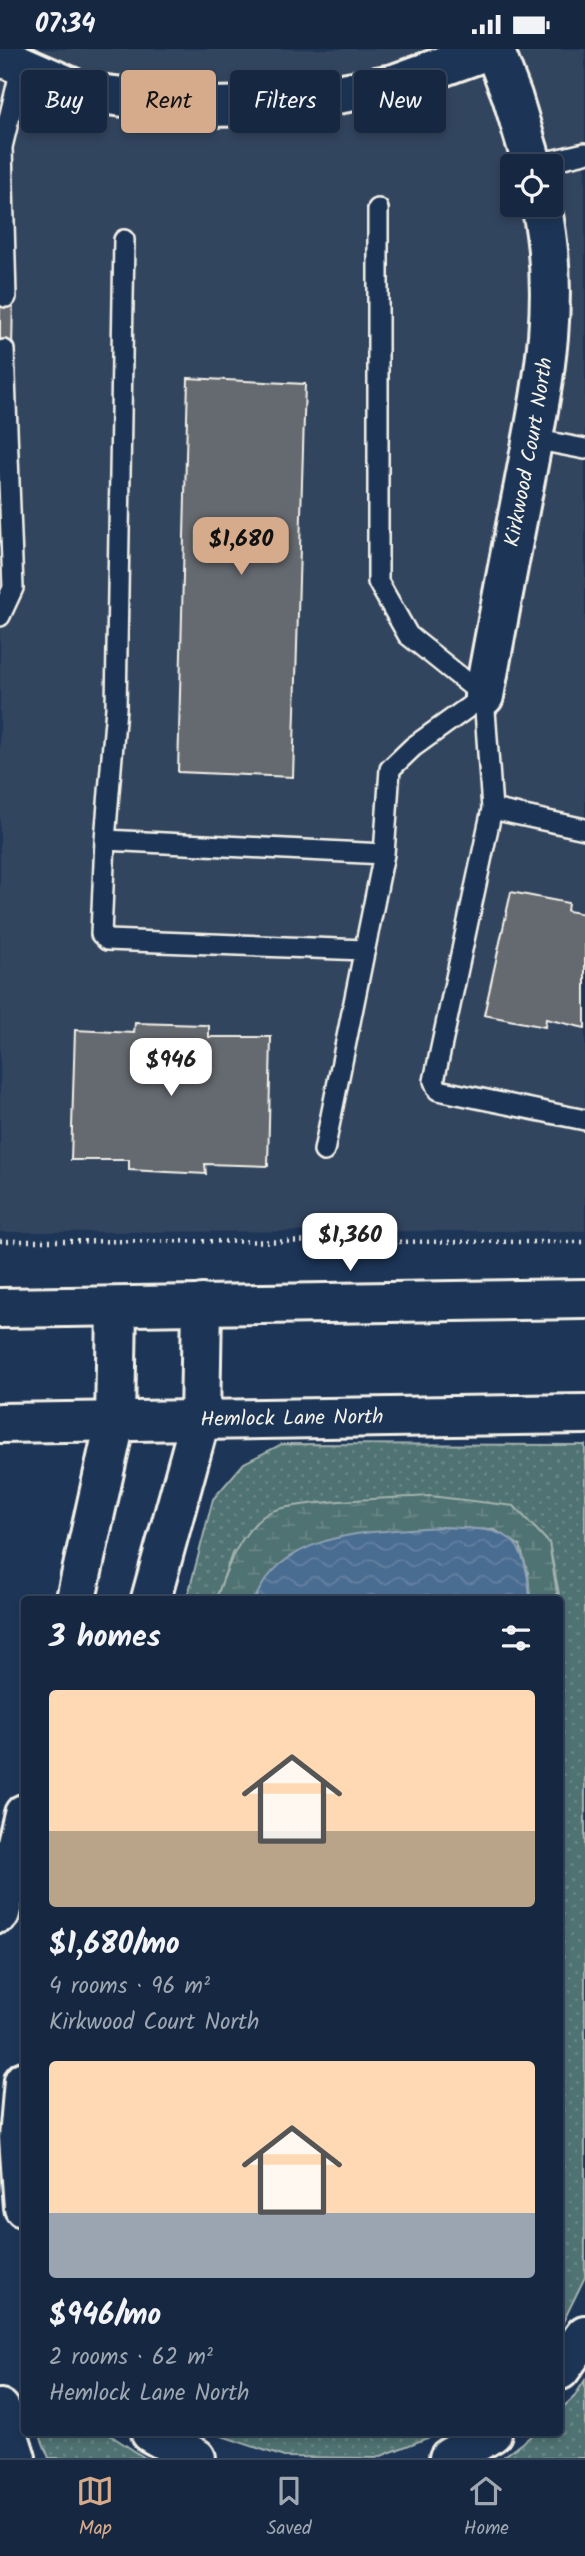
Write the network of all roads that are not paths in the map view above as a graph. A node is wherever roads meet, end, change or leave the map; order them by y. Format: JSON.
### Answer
{"nodes":[{"id":1,"x":492,"y":49,"type":"edge"},
{"id":2,"x":11,"y":60,"type":"edge"},
{"id":3,"x":585,"y":153,"type":"edge"},
{"id":4,"x":529,"y":154,"type":"edge"},
{"id":5,"x":563,"y":158,"type":"edge"},
{"id":6,"x":377,"y":209,"type":"dead end"},
{"id":7,"x":544,"y":217,"type":"edge"},
{"id":8,"x":124,"y":240,"type":"dead end"},
{"id":9,"x":6,"y":297,"type":"dead end"},
{"id":10,"x":4,"y":350,"type":"dead end"},
{"id":11,"x":533,"y":439,"type":"junction"},
{"id":12,"x":585,"y":449,"type":"edge"},
{"id":13,"x":0,"y":616,"type":"edge"},
{"id":14,"x":484,"y":696,"type":"junction"},
{"id":15,"x":492,"y":809,"type":"junction"},
{"id":16,"x":585,"y":829,"type":"edge"},
{"id":17,"x":105,"y":840,"type":"junction"},
{"id":18,"x":384,"y":854,"type":"junction"},
{"id":19,"x":365,"y":950,"type":"junction"},
{"id":20,"x":585,"y":1120,"type":"edge"},
{"id":21,"x":324,"y":1151,"type":"dead end"},
{"id":22,"x":585,"y":1299,"type":"edge"},
{"id":23,"x":202,"y":1304,"type":"junction"},
{"id":24,"x":117,"y":1307,"type":"junction"},
{"id":25,"x":0,"y":1308,"type":"edge"},
{"id":26,"x":585,"y":1414,"type":"edge"},
{"id":27,"x":200,"y":1420,"type":"junction"},
{"id":28,"x":115,"y":1422,"type":"junction"},
{"id":29,"x":0,"y":1423,"type":"edge"},
{"id":30,"x":77,"y":1596,"type":"edge"},
{"id":31,"x":152,"y":1596,"type":"edge"},
{"id":32,"x":21,"y":1797,"type":"edge"},
{"id":33,"x":0,"y":1824,"type":"edge"},
{"id":34,"x":21,"y":1826,"type":"edge"},
{"id":35,"x":0,"y":1913,"type":"edge"},
{"id":36,"x":21,"y":2115,"type":"edge"},
{"id":37,"x":21,"y":2166,"type":"edge"},
{"id":38,"x":585,"y":2335,"type":"edge"},
{"id":39,"x":563,"y":2365,"type":"edge"},
{"id":40,"x":0,"y":2409,"type":"edge"},
{"id":41,"x":156,"y":2436,"type":"edge"},
{"id":42,"x":487,"y":2436,"type":"edge"},
{"id":43,"x":16,"y":2458,"type":"edge"},
{"id":44,"x":196,"y":2458,"type":"edge"},
{"id":45,"x":449,"y":2458,"type":"edge"}],
"edges":[{"from":1,"to":2,"type":"main road"},
{"from":1,"to":4,"type":"main road"},
{"from":2,"to":9,"type":"lane"},
{"from":3,"to":5,"type":"lane"},
{"from":6,"to":14,"type":"lane"},
{"from":7,"to":11,"type":"main road","name":"Kirkwood Court North"},
{"from":8,"to":17,"type":"lane"},
{"from":10,"to":13,"type":"lane"},
{"from":11,"to":12,"type":"lane"},
{"from":11,"to":14,"type":"main road","name":"Kirkwood Court North"},
{"from":14,"to":15,"type":"lane"},
{"from":14,"to":18,"type":"lane"},
{"from":15,"to":16,"type":"lane"},
{"from":15,"to":20,"type":"lane"},
{"from":17,"to":18,"type":"lane"},
{"from":17,"to":19,"type":"lane"},
{"from":18,"to":19,"type":"lane"},
{"from":19,"to":21,"type":"lane"},
{"from":22,"to":23,"type":"main road"},
{"from":23,"to":24,"type":"main road"},
{"from":23,"to":27,"type":"main road"},
{"from":24,"to":25,"type":"main road"},
{"from":24,"to":28,"type":"main road"},
{"from":26,"to":27,"type":"main road","name":"Hemlock Lane North"},
{"from":27,"to":28,"type":"main road","name":"Hemlock Lane North"},
{"from":27,"to":31,"type":"main road"},
{"from":28,"to":29,"type":"main road","name":"Hemlock Lane North"},
{"from":28,"to":30,"type":"main road"},
{"from":32,"to":33,"type":"main road"},
{"from":34,"to":35,"type":"main road"},
{"from":36,"to":37,"type":"main road"},
{"from":38,"to":39,"type":"main road"},
{"from":40,"to":43,"type":"main road"},
{"from":41,"to":44,"type":"main road"},
{"from":42,"to":45,"type":"main road"}]}
